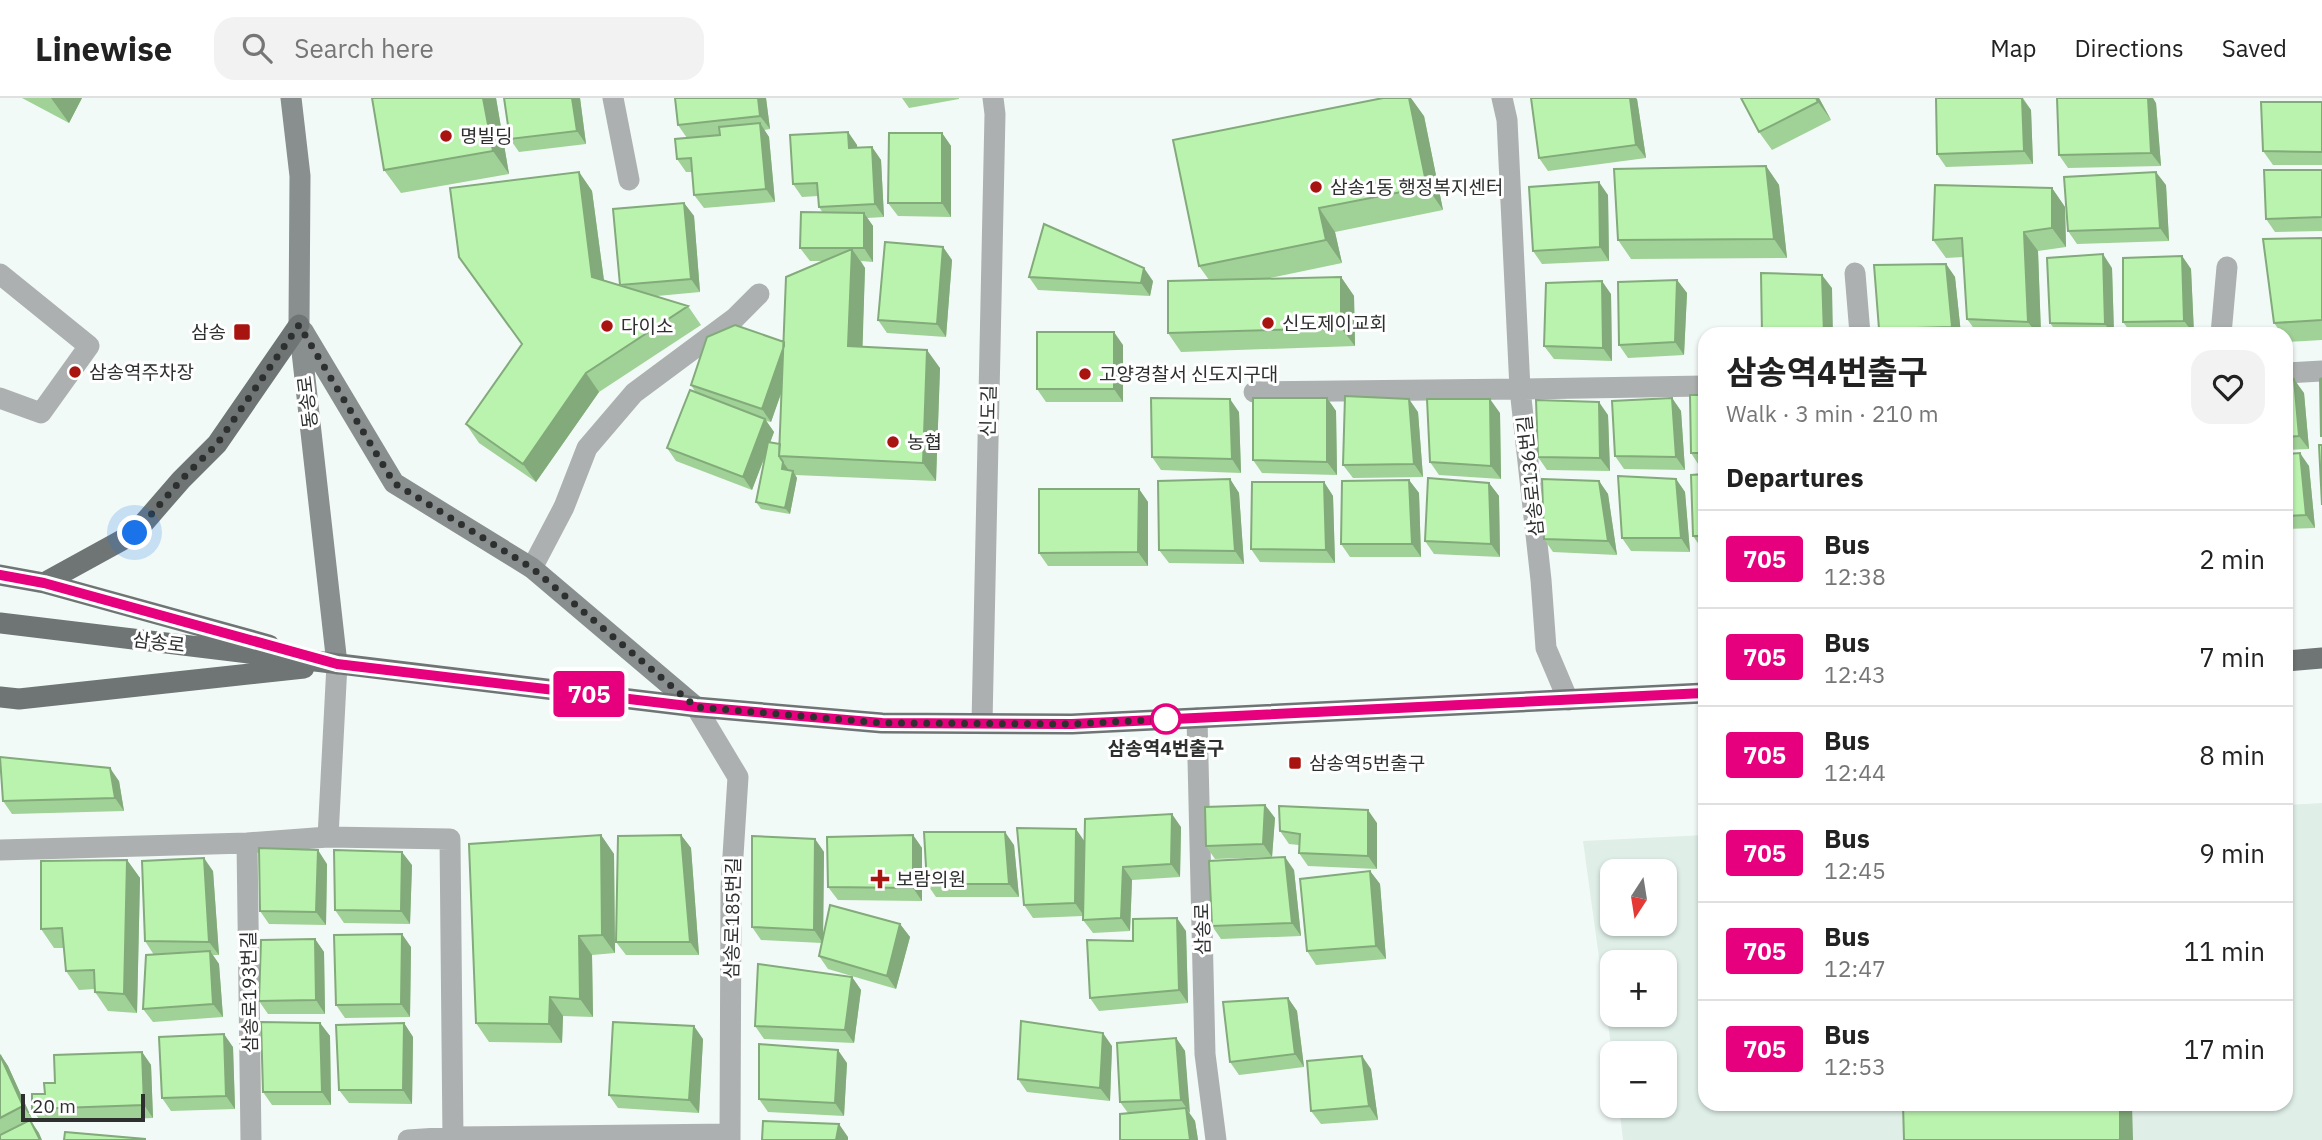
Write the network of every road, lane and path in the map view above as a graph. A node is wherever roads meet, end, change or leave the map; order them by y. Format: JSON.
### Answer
{"nodes":[{"id":1,"x":291,"y":98,"type":"edge"},
{"id":2,"x":612,"y":98,"type":"edge"},
{"id":3,"x":993,"y":98,"type":"edge"},
{"id":4,"x":1502,"y":98,"type":"edge"},
{"id":5,"x":629,"y":180,"type":"dead end"},
{"id":6,"x":2227,"y":267,"type":"dead end"},
{"id":7,"x":1855,"y":273,"type":"dead end"},
{"id":8,"x":0,"y":274,"type":"edge"},
{"id":9,"x":759,"y":294,"type":"dead end"},
{"id":10,"x":299,"y":325,"type":"junction"},
{"id":11,"x":1859,"y":327,"type":"edge"},
{"id":12,"x":2222,"y":327,"type":"edge"},
{"id":13,"x":2322,"y":371,"type":"edge"},
{"id":14,"x":2293,"y":373,"type":"edge"},
{"id":15,"x":1698,"y":386,"type":"edge"},
{"id":16,"x":1520,"y":389,"type":"junction"},
{"id":17,"x":1254,"y":392,"type":"dead end"},
{"id":18,"x":0,"y":398,"type":"edge"},
{"id":19,"x":532,"y":568,"type":"junction"},
{"id":20,"x":0,"y":575,"type":"edge"},
{"id":21,"x":44,"y":583,"type":"junction"},
{"id":22,"x":0,"y":623,"type":"edge"},
{"id":23,"x":2322,"y":658,"type":"edge"},
{"id":24,"x":2293,"y":660,"type":"edge"},
{"id":25,"x":337,"y":664,"type":"junction"},
{"id":26,"x":1698,"y":693,"type":"edge"},
{"id":27,"x":0,"y":697,"type":"edge"},
{"id":28,"x":1568,"y":700,"type":"junction"},
{"id":29,"x":696,"y":707,"type":"junction"},
{"id":30,"x":1197,"y":718,"type":"junction"},
{"id":31,"x":982,"y":723,"type":"junction"},
{"id":32,"x":328,"y":838,"type":"junction"},
{"id":33,"x":247,"y":843,"type":"junction"},
{"id":34,"x":0,"y":850,"type":"edge"},
{"id":35,"x":730,"y":1137,"type":"edge"},
{"id":36,"x":453,"y":1139,"type":"edge"},
{"id":37,"x":251,"y":1140,"type":"edge"},
{"id":38,"x":408,"y":1140,"type":"edge"},
{"id":39,"x":1216,"y":1140,"type":"edge"}],
"edges":[{"from":1,"to":10,"type":"main road","name":"동송로"},
{"from":2,"to":5,"type":"street"},
{"from":3,"to":31,"type":"street","name":"신도길"},
{"from":4,"to":16,"type":"street"},
{"from":6,"to":12,"type":"street"},
{"from":7,"to":11,"type":"street"},
{"from":8,"to":18,"type":"street"},
{"from":9,"to":19,"type":"street"},
{"from":10,"to":19,"type":"main road"},
{"from":10,"to":21,"type":"main road"},
{"from":10,"to":25,"type":"main road","name":"동송로"},
{"from":13,"to":14,"type":"street"},
{"from":15,"to":16,"type":"street","name":"삼송로136번길"},
{"from":16,"to":17,"type":"street"},
{"from":16,"to":28,"type":"street","name":"삼송로136번길"},
{"from":19,"to":29,"type":"main road"},
{"from":20,"to":21,"type":"main road"},
{"from":21,"to":25,"type":"main road"},
{"from":22,"to":25,"type":"main road","name":"삼송로"},
{"from":23,"to":24,"type":"main road"},
{"from":25,"to":27,"type":"main road"},
{"from":25,"to":29,"type":"main road","name":"삼송로"},
{"from":25,"to":32,"type":"street"},
{"from":26,"to":28,"type":"main road","name":"삼송로"},
{"from":28,"to":30,"type":"main road","name":"삼송로"},
{"from":29,"to":31,"type":"main road","name":"삼송로"},
{"from":29,"to":35,"type":"street","name":"삼송로185번길"},
{"from":30,"to":31,"type":"main road","name":"삼송로"},
{"from":30,"to":39,"type":"street","name":"삼송로"},
{"from":32,"to":33,"type":"street"},
{"from":32,"to":36,"type":"street"},
{"from":33,"to":34,"type":"street"},
{"from":33,"to":37,"type":"street","name":"삼송로193번길"},
{"from":35,"to":36,"type":"street"},
{"from":36,"to":38,"type":"street"}]}
